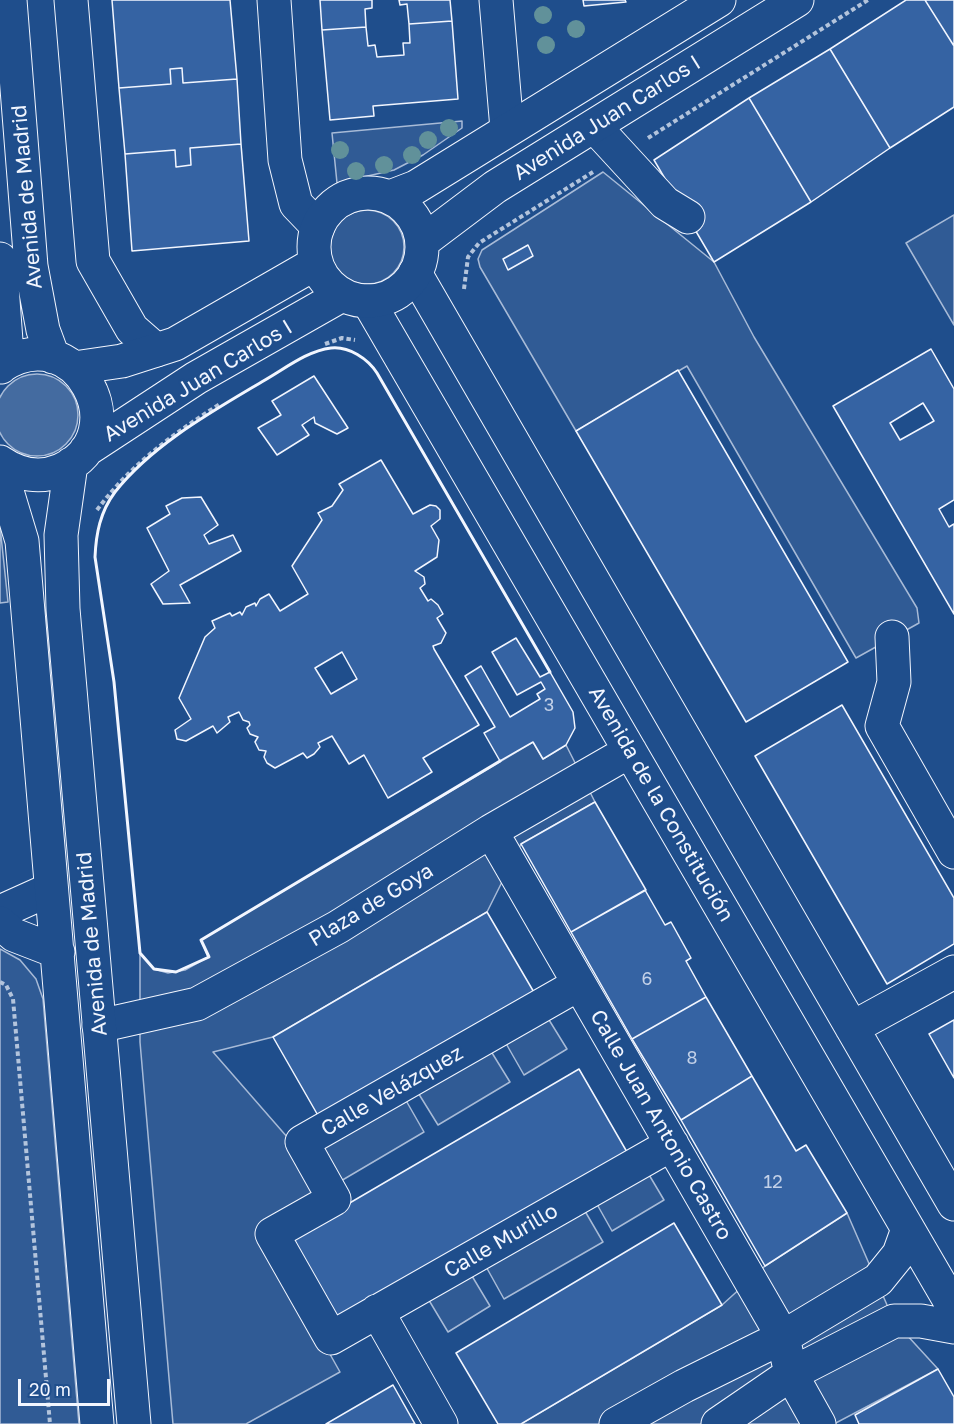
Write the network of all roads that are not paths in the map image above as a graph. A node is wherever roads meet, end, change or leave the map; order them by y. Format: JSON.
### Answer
{"nodes":[{"id":1,"x":10,"y":0,"type":"edge"},
{"id":2,"x":71,"y":0,"type":"edge"},
{"id":3,"x":274,"y":0,"type":"edge"},
{"id":4,"x":496,"y":0,"type":"edge"},
{"id":5,"x":797,"y":0,"type":"edge"},
{"id":6,"x":702,"y":6,"type":"edge"},
{"id":7,"x":595,"y":127,"type":"junction"},
{"id":8,"x":507,"y":129,"type":"junction"},
{"id":9,"x":390,"y":197,"type":"junction"},
{"id":10,"x":688,"y":217,"type":"dead end"},
{"id":11,"x":318,"y":227,"type":"junction"},
{"id":12,"x":418,"y":258,"type":"junction"},
{"id":13,"x":0,"y":259,"type":"edge"},
{"id":14,"x":316,"y":263,"type":"junction"},
{"id":15,"x":355,"y":298,"type":"junction"},
{"id":16,"x":156,"y":350,"type":"junction"},
{"id":17,"x":64,"y":362,"type":"junction"},
{"id":18,"x":0,"y":367,"type":"edge"},
{"id":19,"x":78,"y":457,"type":"junction"},
{"id":20,"x":0,"y":462,"type":"edge"},
{"id":21,"x":0,"y":468,"type":"edge"},
{"id":22,"x":892,"y":637,"type":"dead end"},
{"id":23,"x":630,"y":751,"type":"junction"},
{"id":24,"x":491,"y":831,"type":"junction"},
{"id":25,"x":954,"y":852,"type":"edge"},
{"id":26,"x":51,"y":889,"type":"junction"},
{"id":27,"x":0,"y":912,"type":"edge"},
{"id":28,"x":0,"y":923,"type":"edge"},
{"id":29,"x":58,"y":952,"type":"junction"},
{"id":30,"x":954,"y":972,"type":"edge"},
{"id":31,"x":579,"y":984,"type":"junction"},
{"id":32,"x":99,"y":1026,"type":"junction"},
{"id":33,"x":852,"y":1028,"type":"junction"},
{"id":34,"x":672,"y":1144,"type":"junction"},
{"id":35,"x":922,"y":1149,"type":"junction"},
{"id":36,"x":954,"y":1160,"type":"edge"},
{"id":37,"x":954,"y":1204,"type":"edge"},
{"id":38,"x":908,"y":1229,"type":"junction"},
{"id":39,"x":954,"y":1308,"type":"edge"},
{"id":40,"x":377,"y":1311,"type":"junction"},
{"id":41,"x":954,"y":1327,"type":"edge"},
{"id":42,"x":783,"y":1337,"type":"junction"},
{"id":43,"x":331,"y":1338,"type":"joint"},
{"id":44,"x":791,"y":1374,"type":"junction"},
{"id":45,"x":97,"y":1424,"type":"edge"},
{"id":46,"x":134,"y":1424,"type":"edge"},
{"id":47,"x":441,"y":1424,"type":"edge"},
{"id":48,"x":616,"y":1424,"type":"edge"},
{"id":49,"x":718,"y":1424,"type":"edge"},
{"id":50,"x":819,"y":1424,"type":"edge"}],
"edges":[{"from":1,"to":17,"type":"street","name":"Avenida de Madrid"},
{"from":2,"to":16,"type":"street"},
{"from":3,"to":11,"type":"street"},
{"from":4,"to":8,"type":"street"},
{"from":5,"to":7,"type":"street","name":"Avenida Juan Carlos I"},
{"from":6,"to":8,"type":"street","name":"Avenida Juan Carlos I"},
{"from":7,"to":10,"type":"street"},
{"from":7,"to":12,"type":"street","name":"Avenida Juan Carlos I"},
{"from":8,"to":9,"type":"street","name":"Avenida Juan Carlos I"},
{"from":9,"to":11,"type":"street","name":"Avenida Juan Carlos I"},
{"from":9,"to":12,"type":"street"},
{"from":11,"to":14,"type":"street"},
{"from":12,"to":15,"type":"street","name":"Avenida Juan Carlos I"},
{"from":12,"to":33,"type":"street"},
{"from":13,"to":18,"type":"street","name":"Avenida de Madrid"},
{"from":14,"to":15,"type":"street"},
{"from":14,"to":16,"type":"street","name":"Avenida Juan Carlos I"},
{"from":15,"to":19,"type":"street","name":"Avenida Juan Carlos I"},
{"from":15,"to":23,"type":"street","name":"Avenida de la Constitución"},
{"from":16,"to":17,"type":"street","name":"Avenida Juan Carlos I"},
{"from":17,"to":18,"type":"street","name":"Avenida Juan Carlos I"},
{"from":17,"to":19,"type":"street","name":"Avenida de Madrid"},
{"from":19,"to":20,"type":"street","name":"Avenida Juan Carlos I"},
{"from":19,"to":32,"type":"street","name":"Avenida de Madrid"},
{"from":21,"to":26,"type":"street","name":"Avenida de Madrid"},
{"from":22,"to":25,"type":"street"},
{"from":23,"to":24,"type":"street","name":"Plaza de Goya"},
{"from":23,"to":38,"type":"street","name":"Avenida de la Constitución"},
{"from":24,"to":31,"type":"street","name":"Calle Juan Antonio Castro"},
{"from":24,"to":32,"type":"street","name":"Plaza de Goya"},
{"from":26,"to":27,"type":"street"},
{"from":26,"to":29,"type":"street","name":"Avenida de Madrid"},
{"from":28,"to":29,"type":"street"},
{"from":29,"to":45,"type":"street","name":"Avenida de Madrid"},
{"from":30,"to":33,"type":"street"},
{"from":31,"to":34,"type":"street","name":"Calle Juan Antonio Castro"},
{"from":31,"to":43,"type":"street","name":"Calle Velázquez"},
{"from":32,"to":46,"type":"street","name":"Avenida de Madrid"},
{"from":33,"to":35,"type":"street"},
{"from":34,"to":40,"type":"street","name":"Calle Murillo"},
{"from":34,"to":42,"type":"street","name":"Calle Juan Antonio Castro"},
{"from":35,"to":36,"type":"street"},
{"from":35,"to":37,"type":"street"},
{"from":38,"to":39,"type":"street","name":"Avenida de la Constitución"},
{"from":38,"to":42,"type":"street"},
{"from":40,"to":43,"type":"street","name":"Calle Murillo"},
{"from":40,"to":47,"type":"street"},
{"from":41,"to":44,"type":"street"},
{"from":42,"to":44,"type":"street","name":"Calle Juan Antonio Castro"},
{"from":42,"to":48,"type":"street"},
{"from":44,"to":49,"type":"street"},
{"from":44,"to":50,"type":"street","name":"Calle Juan Antonio Castro"}]}
